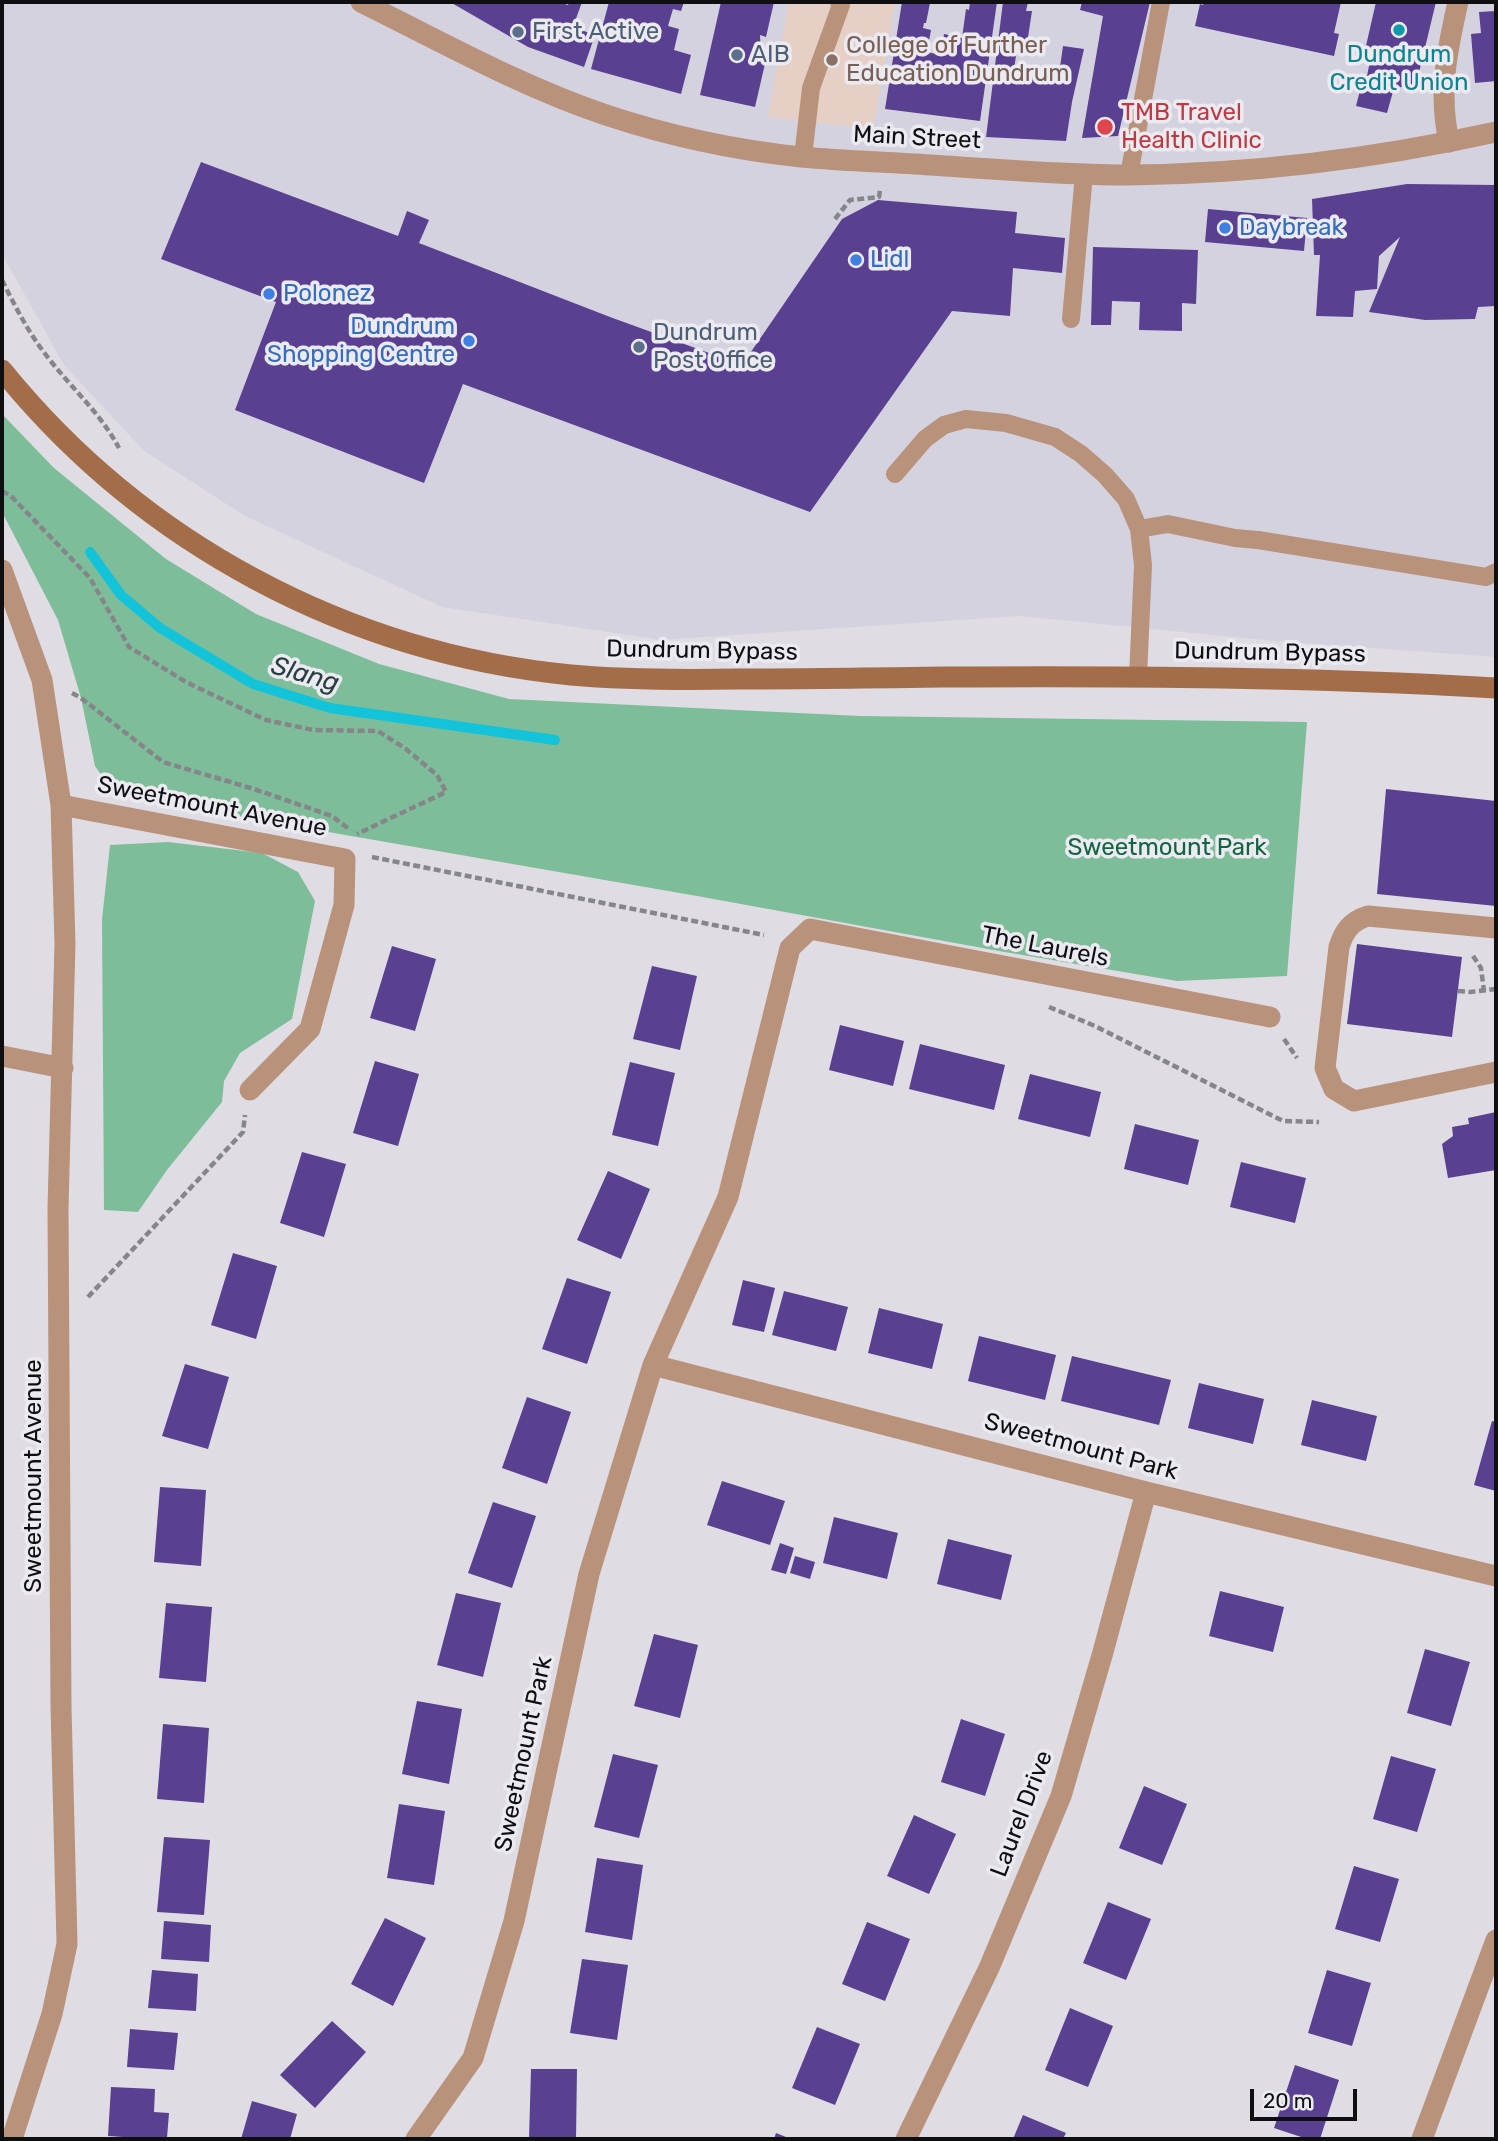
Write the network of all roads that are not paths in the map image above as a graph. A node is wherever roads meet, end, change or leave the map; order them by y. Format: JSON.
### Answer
{"nodes":[{"id":1,"x":361,"y":2,"type":"edge"},
{"id":2,"x":1161,"y":2,"type":"edge"},
{"id":3,"x":1458,"y":2,"type":"edge"},
{"id":4,"x":843,"y":3,"type":"edge"},
{"id":5,"x":1496,"y":132,"type":"edge"},
{"id":6,"x":1449,"y":142,"type":"junction"},
{"id":7,"x":803,"y":157,"type":"junction"},
{"id":8,"x":1084,"y":174,"type":"junction"},
{"id":9,"x":1129,"y":175,"type":"junction"},
{"id":10,"x":1071,"y":319,"type":"dead end"},
{"id":11,"x":2,"y":370,"type":"edge"},
{"id":12,"x":895,"y":474,"type":"dead end"},
{"id":13,"x":1139,"y":529,"type":"junction"},
{"id":14,"x":2,"y":570,"type":"edge"},
{"id":15,"x":1496,"y":572,"type":"edge"},
{"id":16,"x":1138,"y":677,"type":"junction"},
{"id":17,"x":1496,"y":688,"type":"edge"},
{"id":18,"x":61,"y":805,"type":"junction"},
{"id":19,"x":1496,"y":928,"type":"edge"},
{"id":20,"x":810,"y":929,"type":"joint"},
{"id":21,"x":1270,"y":1017,"type":"dead end"},
{"id":22,"x":2,"y":1056,"type":"edge"},
{"id":23,"x":63,"y":1068,"type":"junction"},
{"id":24,"x":1496,"y":1072,"type":"edge"},
{"id":25,"x":250,"y":1090,"type":"road end"},
{"id":26,"x":653,"y":1365,"type":"junction"},
{"id":27,"x":1146,"y":1492,"type":"junction"},
{"id":28,"x":1496,"y":1576,"type":"edge"},
{"id":29,"x":1496,"y":1940,"type":"edge"},
{"id":30,"x":12,"y":2139,"type":"edge"},
{"id":31,"x":416,"y":2139,"type":"edge"},
{"id":32,"x":906,"y":2139,"type":"edge"},
{"id":33,"x":1422,"y":2139,"type":"edge"}],
"edges":[{"from":1,"to":7,"type":"street","name":"Main Street"},
{"from":2,"to":9,"type":"lane"},
{"from":3,"to":6,"type":"street"},
{"from":4,"to":7,"type":"lane"},
{"from":5,"to":6,"type":"street","name":"Main Street"},
{"from":6,"to":9,"type":"street","name":"Main Street"},
{"from":7,"to":8,"type":"street","name":"Main Street"},
{"from":8,"to":9,"type":"street","name":"Main Street"},
{"from":8,"to":10,"type":"lane"},
{"from":11,"to":16,"type":"main road","name":"Dundrum Bypass"},
{"from":12,"to":13,"type":"lane"},
{"from":13,"to":15,"type":"lane"},
{"from":13,"to":16,"type":"lane"},
{"from":14,"to":18,"type":"street","name":"Sweetmount Avenue"},
{"from":16,"to":17,"type":"main road","name":"Dundrum Bypass"},
{"from":18,"to":23,"type":"street","name":"Sweetmount Avenue"},
{"from":18,"to":25,"type":"street","name":"Sweetmount Avenue"},
{"from":19,"to":24,"type":"street"},
{"from":20,"to":21,"type":"street","name":"The Laurels"},
{"from":20,"to":26,"type":"street","name":"Sweetmount Park"},
{"from":22,"to":23,"type":"street"},
{"from":23,"to":30,"type":"street","name":"Sweetmount Avenue"},
{"from":26,"to":27,"type":"street","name":"Sweetmount Park"},
{"from":26,"to":31,"type":"street","name":"Sweetmount Park"},
{"from":27,"to":28,"type":"street","name":"Sweetmount Park"},
{"from":27,"to":32,"type":"street","name":"Laurel Drive"},
{"from":29,"to":33,"type":"street"}]}
